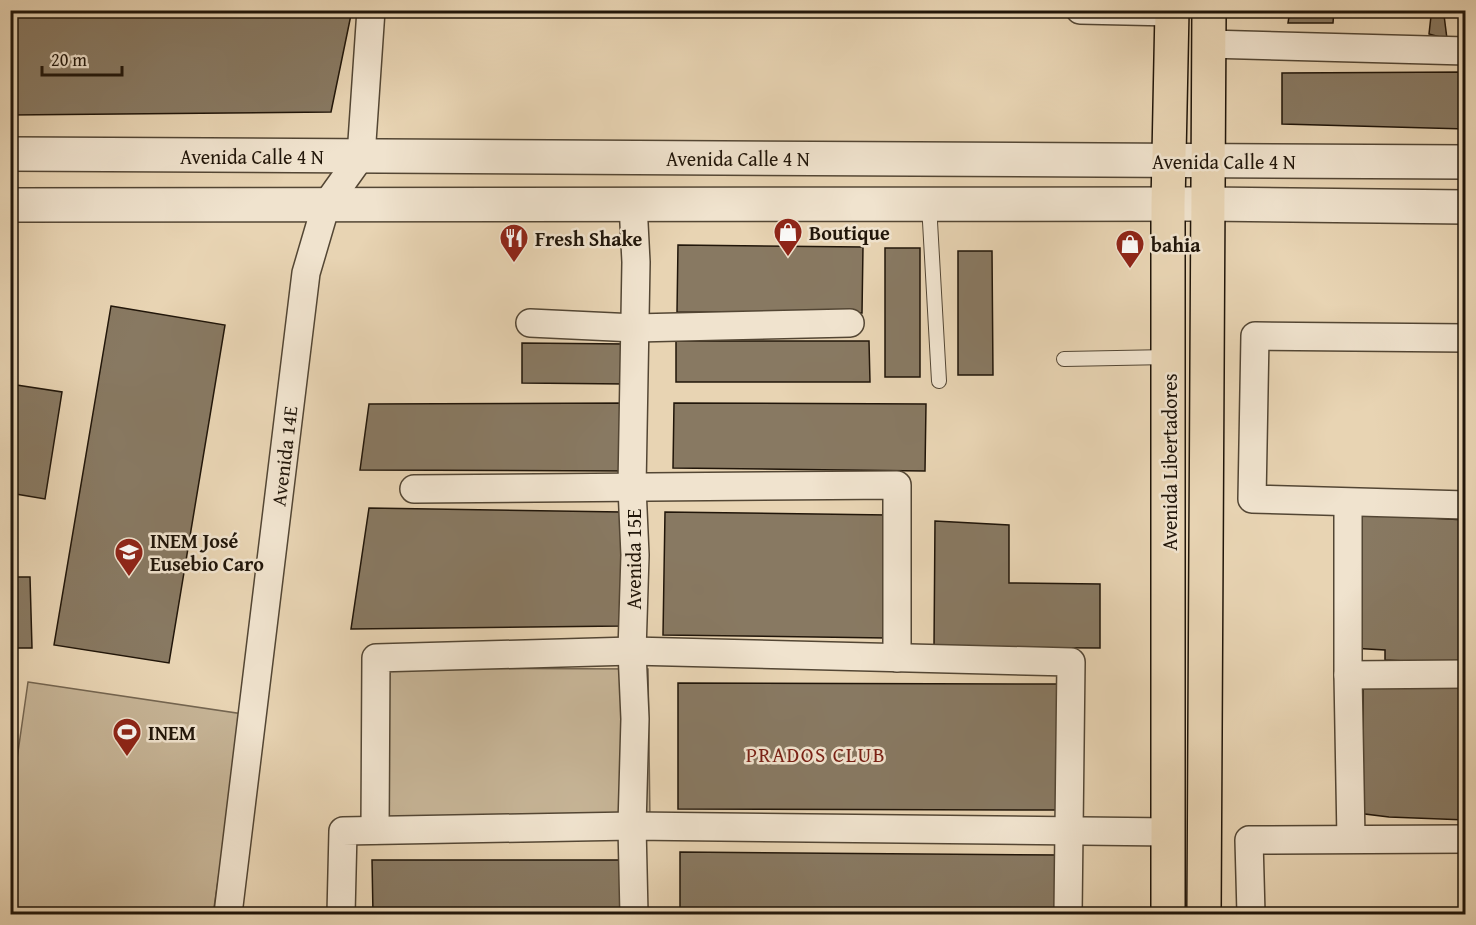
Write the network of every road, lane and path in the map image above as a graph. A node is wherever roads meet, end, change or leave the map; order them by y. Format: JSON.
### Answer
{"nodes":[{"id":1,"x":371,"y":10,"type":"edge"},
{"id":2,"x":1080,"y":10,"type":"edge"},
{"id":3,"x":1209,"y":10,"type":"edge"},
{"id":4,"x":1172,"y":11,"type":"edge"},
{"id":5,"x":1208,"y":44,"type":"junction"},
{"id":6,"x":1466,"y":51,"type":"edge"},
{"id":7,"x":10,"y":154,"type":"edge"},
{"id":8,"x":361,"y":156,"type":"junction"},
{"id":9,"x":1168,"y":161,"type":"junction"},
{"id":10,"x":1207,"y":161,"type":"junction"},
{"id":11,"x":1466,"y":162,"type":"edge"},
{"id":12,"x":633,"y":204,"type":"junction"},
{"id":13,"x":929,"y":204,"type":"junction"},
{"id":14,"x":1168,"y":204,"type":"junction"},
{"id":15,"x":1206,"y":204,"type":"junction"},
{"id":16,"x":10,"y":205,"type":"edge"},
{"id":17,"x":326,"y":205,"type":"junction"},
{"id":18,"x":1466,"y":207,"type":"edge"},
{"id":19,"x":530,"y":323,"type":"dead end"},
{"id":20,"x":850,"y":323,"type":"dead end"},
{"id":21,"x":635,"y":328,"type":"junction"},
{"id":22,"x":1466,"y":338,"type":"edge"},
{"id":23,"x":1168,"y":357,"type":"junction"},
{"id":24,"x":1064,"y":359,"type":"dead end"},
{"id":25,"x":939,"y":381,"type":"dead end"},
{"id":26,"x":632,"y":487,"type":"junction"},
{"id":27,"x":414,"y":489,"type":"dead end"},
{"id":28,"x":1348,"y":502,"type":"junction"},
{"id":29,"x":1466,"y":505,"type":"edge"},
{"id":30,"x":632,"y":651,"type":"junction"},
{"id":31,"x":897,"y":658,"type":"junction"},
{"id":32,"x":1466,"y":674,"type":"edge"},
{"id":33,"x":1348,"y":675,"type":"junction"},
{"id":34,"x":632,"y":826,"type":"junction"},
{"id":35,"x":375,"y":830,"type":"junction"},
{"id":36,"x":1069,"y":832,"type":"junction"},
{"id":37,"x":1170,"y":832,"type":"junction"},
{"id":38,"x":1351,"y":839,"type":"junction"},
{"id":39,"x":1466,"y":839,"type":"edge"},
{"id":40,"x":228,"y":915,"type":"edge"},
{"id":41,"x":341,"y":915,"type":"edge"},
{"id":42,"x":634,"y":915,"type":"edge"},
{"id":43,"x":1068,"y":915,"type":"edge"},
{"id":44,"x":1168,"y":915,"type":"edge"},
{"id":45,"x":1204,"y":915,"type":"edge"},
{"id":46,"x":1251,"y":915,"type":"edge"}],
"edges":[{"from":1,"to":8,"type":"street"},
{"from":2,"to":4,"type":"street"},
{"from":3,"to":5,"type":"main road","name":"Avenida Libertadores"},
{"from":4,"to":9,"type":"main road","name":"Avenida Libertadores"},
{"from":5,"to":6,"type":"street"},
{"from":5,"to":10,"type":"main road","name":"Avenida Libertadores"},
{"from":7,"to":8,"type":"street","name":"Avenida Calle 4 N"},
{"from":8,"to":9,"type":"street","name":"Avenida Calle 4 N"},
{"from":8,"to":17,"type":"street","name":"Avenida 14E"},
{"from":9,"to":10,"type":"street","name":"Avenida Calle 4 N"},
{"from":9,"to":14,"type":"main road","name":"Avenida Libertadores"},
{"from":10,"to":11,"type":"street","name":"Avenida Calle 4 N"},
{"from":10,"to":15,"type":"main road","name":"Avenida Libertadores"},
{"from":12,"to":13,"type":"street"},
{"from":12,"to":17,"type":"street"},
{"from":12,"to":21,"type":"street","name":"Avenida 15E"},
{"from":13,"to":14,"type":"street"},
{"from":13,"to":25,"type":"lane"},
{"from":14,"to":15,"type":"street"},
{"from":14,"to":23,"type":"main road","name":"Avenida Libertadores"},
{"from":15,"to":18,"type":"street"},
{"from":15,"to":45,"type":"main road","name":"Avenida Libertadores"},
{"from":16,"to":17,"type":"street"},
{"from":17,"to":40,"type":"street","name":"Avenida 14E"},
{"from":19,"to":21,"type":"street"},
{"from":20,"to":21,"type":"street"},
{"from":21,"to":26,"type":"street","name":"Avenida 15E"},
{"from":22,"to":28,"type":"street"},
{"from":23,"to":24,"type":"lane"},
{"from":23,"to":37,"type":"main road","name":"Avenida Libertadores"},
{"from":26,"to":27,"type":"street"},
{"from":26,"to":30,"type":"street","name":"Avenida 15E"},
{"from":26,"to":31,"type":"street"},
{"from":28,"to":29,"type":"street"},
{"from":28,"to":33,"type":"street"},
{"from":30,"to":31,"type":"street"},
{"from":30,"to":34,"type":"street","name":"Avenida 15E"},
{"from":30,"to":35,"type":"street"},
{"from":31,"to":36,"type":"street"},
{"from":32,"to":33,"type":"street"},
{"from":33,"to":38,"type":"street"},
{"from":34,"to":35,"type":"street"},
{"from":34,"to":36,"type":"street"},
{"from":34,"to":42,"type":"street","name":"Avenida 15E"},
{"from":35,"to":41,"type":"street"},
{"from":36,"to":37,"type":"street"},
{"from":36,"to":43,"type":"street"},
{"from":37,"to":44,"type":"main road","name":"Avenida Libertadores"},
{"from":38,"to":39,"type":"street"},
{"from":38,"to":46,"type":"street"}]}
